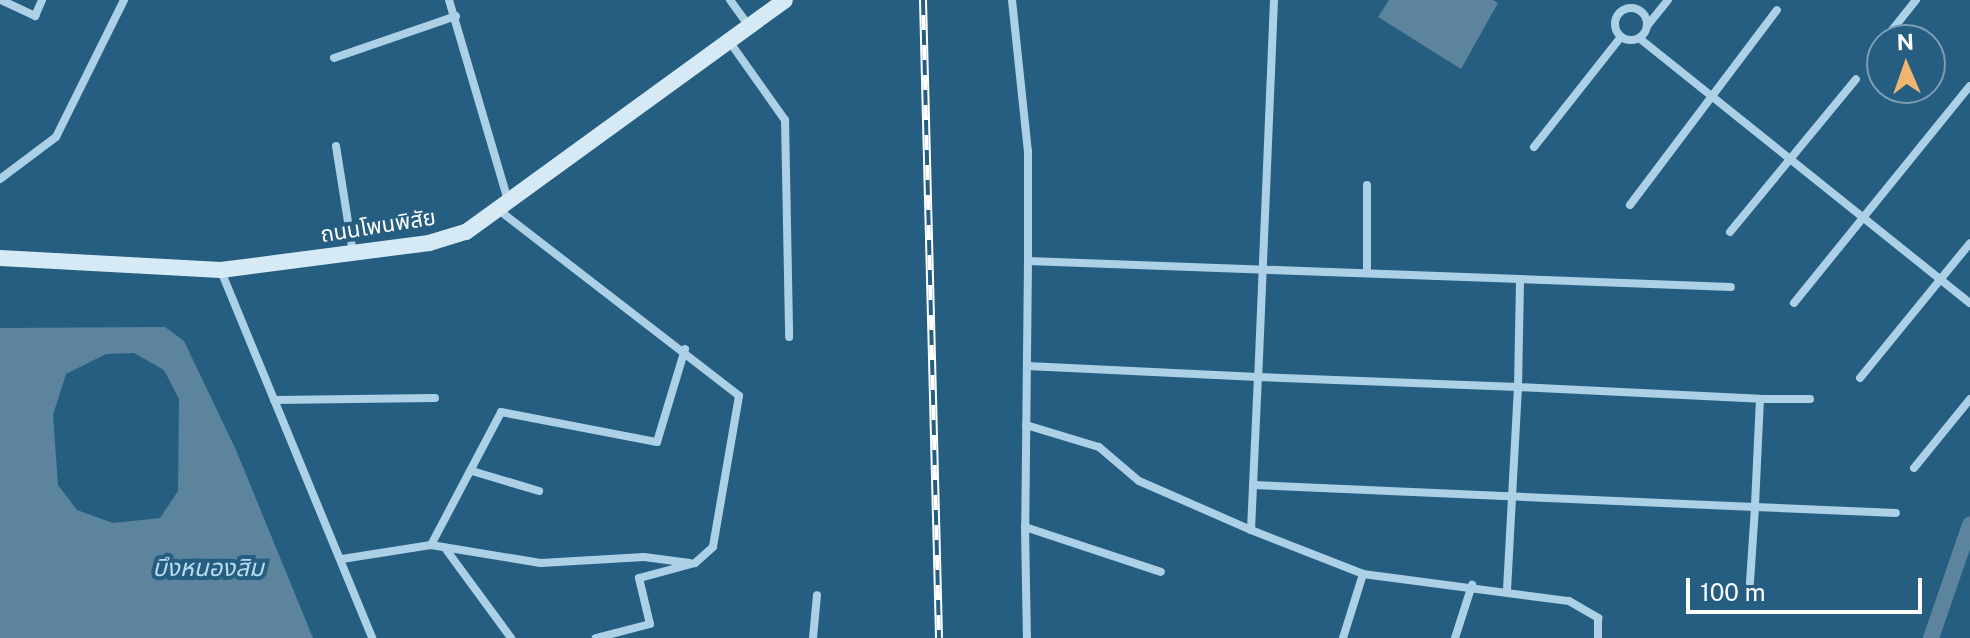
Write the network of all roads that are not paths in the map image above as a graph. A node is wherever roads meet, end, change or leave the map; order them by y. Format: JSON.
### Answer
{"nodes":[{"id":1,"x":1,"y":0,"type":"edge"},
{"id":2,"x":42,"y":0,"type":"edge"},
{"id":3,"x":124,"y":0,"type":"edge"},
{"id":4,"x":449,"y":0,"type":"edge"},
{"id":5,"x":730,"y":0,"type":"edge"},
{"id":6,"x":785,"y":0,"type":"edge"},
{"id":7,"x":1012,"y":0,"type":"edge"},
{"id":8,"x":1274,"y":0,"type":"edge"},
{"id":9,"x":1633,"y":0,"type":"edge"},
{"id":10,"x":1668,"y":0,"type":"edge"},
{"id":11,"x":1916,"y":0,"type":"edge"},
{"id":12,"x":1626,"y":9,"type":"junction"},
{"id":13,"x":1777,"y":10,"type":"dead end"},
{"id":14,"x":456,"y":16,"type":"junction"},
{"id":15,"x":1897,"y":24,"type":"edge"},
{"id":16,"x":749,"y":26,"type":"junction"},
{"id":17,"x":1647,"y":26,"type":"junction"},
{"id":18,"x":1621,"y":37,"type":"junction"},
{"id":19,"x":1639,"y":38,"type":"junction"},
{"id":20,"x":729,"y":41,"type":"junction"},
{"id":21,"x":334,"y":58,"type":"dead end"},
{"id":22,"x":1856,"y":79,"type":"dead end"},
{"id":23,"x":1970,"y":86,"type":"edge"},
{"id":24,"x":1712,"y":97,"type":"junction"},
{"id":25,"x":336,"y":146,"type":"dead end"},
{"id":26,"x":1534,"y":147,"type":"dead end"},
{"id":27,"x":1789,"y":158,"type":"junction"},
{"id":28,"x":0,"y":179,"type":"edge"},
{"id":29,"x":1367,"y":185,"type":"dead end"},
{"id":30,"x":1630,"y":205,"type":"dead end"},
{"id":31,"x":505,"y":207,"type":"junction"},
{"id":32,"x":1864,"y":218,"type":"junction"},
{"id":33,"x":1730,"y":232,"type":"dead end"},
{"id":34,"x":1970,"y":243,"type":"edge"},
{"id":35,"x":353,"y":253,"type":"junction"},
{"id":36,"x":0,"y":258,"type":"edge"},
{"id":37,"x":1028,"y":261,"type":"junction"},
{"id":38,"x":1265,"y":266,"type":"junction"},
{"id":39,"x":221,"y":270,"type":"junction"},
{"id":40,"x":1367,"y":271,"type":"junction"},
{"id":41,"x":1520,"y":279,"type":"junction"},
{"id":42,"x":1941,"y":280,"type":"junction"},
{"id":43,"x":1731,"y":287,"type":"dead end"},
{"id":44,"x":1794,"y":303,"type":"dead end"},
{"id":45,"x":1970,"y":303,"type":"edge"},
{"id":46,"x":789,"y":337,"type":"dead end"},
{"id":47,"x":685,"y":349,"type":"junction"},
{"id":48,"x":1027,"y":366,"type":"junction"},
{"id":49,"x":1258,"y":377,"type":"junction"},
{"id":50,"x":1860,"y":378,"type":"dead end"},
{"id":51,"x":1518,"y":387,"type":"junction"},
{"id":52,"x":435,"y":398,"type":"dead end"},
{"id":53,"x":1760,"y":399,"type":"junction"},
{"id":54,"x":1810,"y":399,"type":"dead end"},
{"id":55,"x":1970,"y":399,"type":"edge"},
{"id":56,"x":274,"y":400,"type":"junction"},
{"id":57,"x":1026,"y":425,"type":"junction"},
{"id":58,"x":1914,"y":468,"type":"dead end"},
{"id":59,"x":472,"y":471,"type":"junction"},
{"id":60,"x":1253,"y":485,"type":"junction"},
{"id":61,"x":539,"y":491,"type":"dead end"},
{"id":62,"x":1512,"y":497,"type":"junction"},
{"id":63,"x":1755,"y":507,"type":"junction"},
{"id":64,"x":1896,"y":513,"type":"dead end"},
{"id":65,"x":1025,"y":527,"type":"junction"},
{"id":66,"x":1251,"y":530,"type":"junction"},
{"id":67,"x":431,"y":545,"type":"junction"},
{"id":68,"x":445,"y":548,"type":"junction"},
{"id":69,"x":342,"y":559,"type":"junction"},
{"id":70,"x":695,"y":563,"type":"junction"},
{"id":71,"x":1161,"y":572,"type":"dead end"},
{"id":72,"x":1363,"y":574,"type":"junction"},
{"id":73,"x":1750,"y":583,"type":"dead end"},
{"id":74,"x":1472,"y":585,"type":"junction"},
{"id":75,"x":1507,"y":590,"type":"junction"},
{"id":76,"x":817,"y":595,"type":"dead end"},
{"id":77,"x":372,"y":638,"type":"edge"},
{"id":78,"x":511,"y":638,"type":"edge"},
{"id":79,"x":596,"y":638,"type":"edge"},
{"id":80,"x":813,"y":638,"type":"edge"},
{"id":81,"x":1027,"y":638,"type":"edge"},
{"id":82,"x":1343,"y":638,"type":"edge"},
{"id":83,"x":1455,"y":638,"type":"edge"},
{"id":84,"x":1598,"y":638,"type":"edge"}],
"edges":[{"from":1,"to":2,"type":"street"},
{"from":3,"to":28,"type":"street"},
{"from":4,"to":14,"type":"street"},
{"from":5,"to":16,"type":"street"},
{"from":6,"to":16,"type":"street","name":"ถนนโพนพิสัย"},
{"from":7,"to":37,"type":"street"},
{"from":8,"to":38,"type":"street"},
{"from":9,"to":12,"type":"street"},
{"from":10,"to":17,"type":"street"},
{"from":11,"to":15,"type":"street"},
{"from":12,"to":17,"type":"street"},
{"from":12,"to":18,"type":"street"},
{"from":13,"to":24,"type":"street"},
{"from":14,"to":21,"type":"street"},
{"from":14,"to":31,"type":"street"},
{"from":16,"to":20,"type":"street","name":"ถนนโพนพิสัย"},
{"from":17,"to":19,"type":"street"},
{"from":18,"to":19,"type":"street"},
{"from":18,"to":26,"type":"street"},
{"from":19,"to":24,"type":"street"},
{"from":20,"to":31,"type":"street","name":"ถนนโพนพิสัย"},
{"from":20,"to":46,"type":"street"},
{"from":22,"to":27,"type":"street"},
{"from":23,"to":32,"type":"street"},
{"from":24,"to":27,"type":"street"},
{"from":24,"to":30,"type":"street"},
{"from":25,"to":35,"type":"street"},
{"from":27,"to":32,"type":"street"},
{"from":27,"to":33,"type":"street"},
{"from":29,"to":40,"type":"street"},
{"from":31,"to":35,"type":"street","name":"ถนนโพนพิสัย"},
{"from":31,"to":47,"type":"street"},
{"from":32,"to":42,"type":"street"},
{"from":32,"to":44,"type":"street"},
{"from":34,"to":42,"type":"street"},
{"from":35,"to":39,"type":"street","name":"ถนนโพนพิสัย"},
{"from":36,"to":39,"type":"street","name":"ถนนโพนพิสัย"},
{"from":37,"to":38,"type":"street"},
{"from":37,"to":48,"type":"street"},
{"from":38,"to":40,"type":"street"},
{"from":38,"to":49,"type":"street"},
{"from":39,"to":56,"type":"street"},
{"from":40,"to":41,"type":"street"},
{"from":41,"to":43,"type":"street"},
{"from":41,"to":51,"type":"street"},
{"from":42,"to":45,"type":"street"},
{"from":42,"to":50,"type":"street"},
{"from":47,"to":59,"type":"street"},
{"from":47,"to":70,"type":"street"},
{"from":48,"to":49,"type":"street"},
{"from":48,"to":57,"type":"street"},
{"from":49,"to":51,"type":"street"},
{"from":49,"to":60,"type":"street"},
{"from":51,"to":53,"type":"street"},
{"from":51,"to":62,"type":"street"},
{"from":52,"to":56,"type":"street"},
{"from":53,"to":54,"type":"street"},
{"from":53,"to":63,"type":"street"},
{"from":55,"to":58,"type":"street"},
{"from":56,"to":69,"type":"street"},
{"from":57,"to":65,"type":"street"},
{"from":57,"to":66,"type":"street"},
{"from":59,"to":61,"type":"street"},
{"from":59,"to":67,"type":"street"},
{"from":60,"to":62,"type":"street"},
{"from":60,"to":66,"type":"street"},
{"from":62,"to":63,"type":"street"},
{"from":62,"to":75,"type":"street"},
{"from":63,"to":64,"type":"street"},
{"from":63,"to":73,"type":"street"},
{"from":65,"to":71,"type":"street"},
{"from":65,"to":81,"type":"street"},
{"from":66,"to":72,"type":"street"},
{"from":67,"to":68,"type":"street"},
{"from":67,"to":69,"type":"street"},
{"from":68,"to":70,"type":"street"},
{"from":68,"to":78,"type":"street"},
{"from":69,"to":77,"type":"street"},
{"from":70,"to":79,"type":"street"},
{"from":72,"to":74,"type":"street"},
{"from":72,"to":82,"type":"street"},
{"from":74,"to":75,"type":"street"},
{"from":74,"to":83,"type":"street"},
{"from":75,"to":84,"type":"street"},
{"from":76,"to":80,"type":"street"}]}
